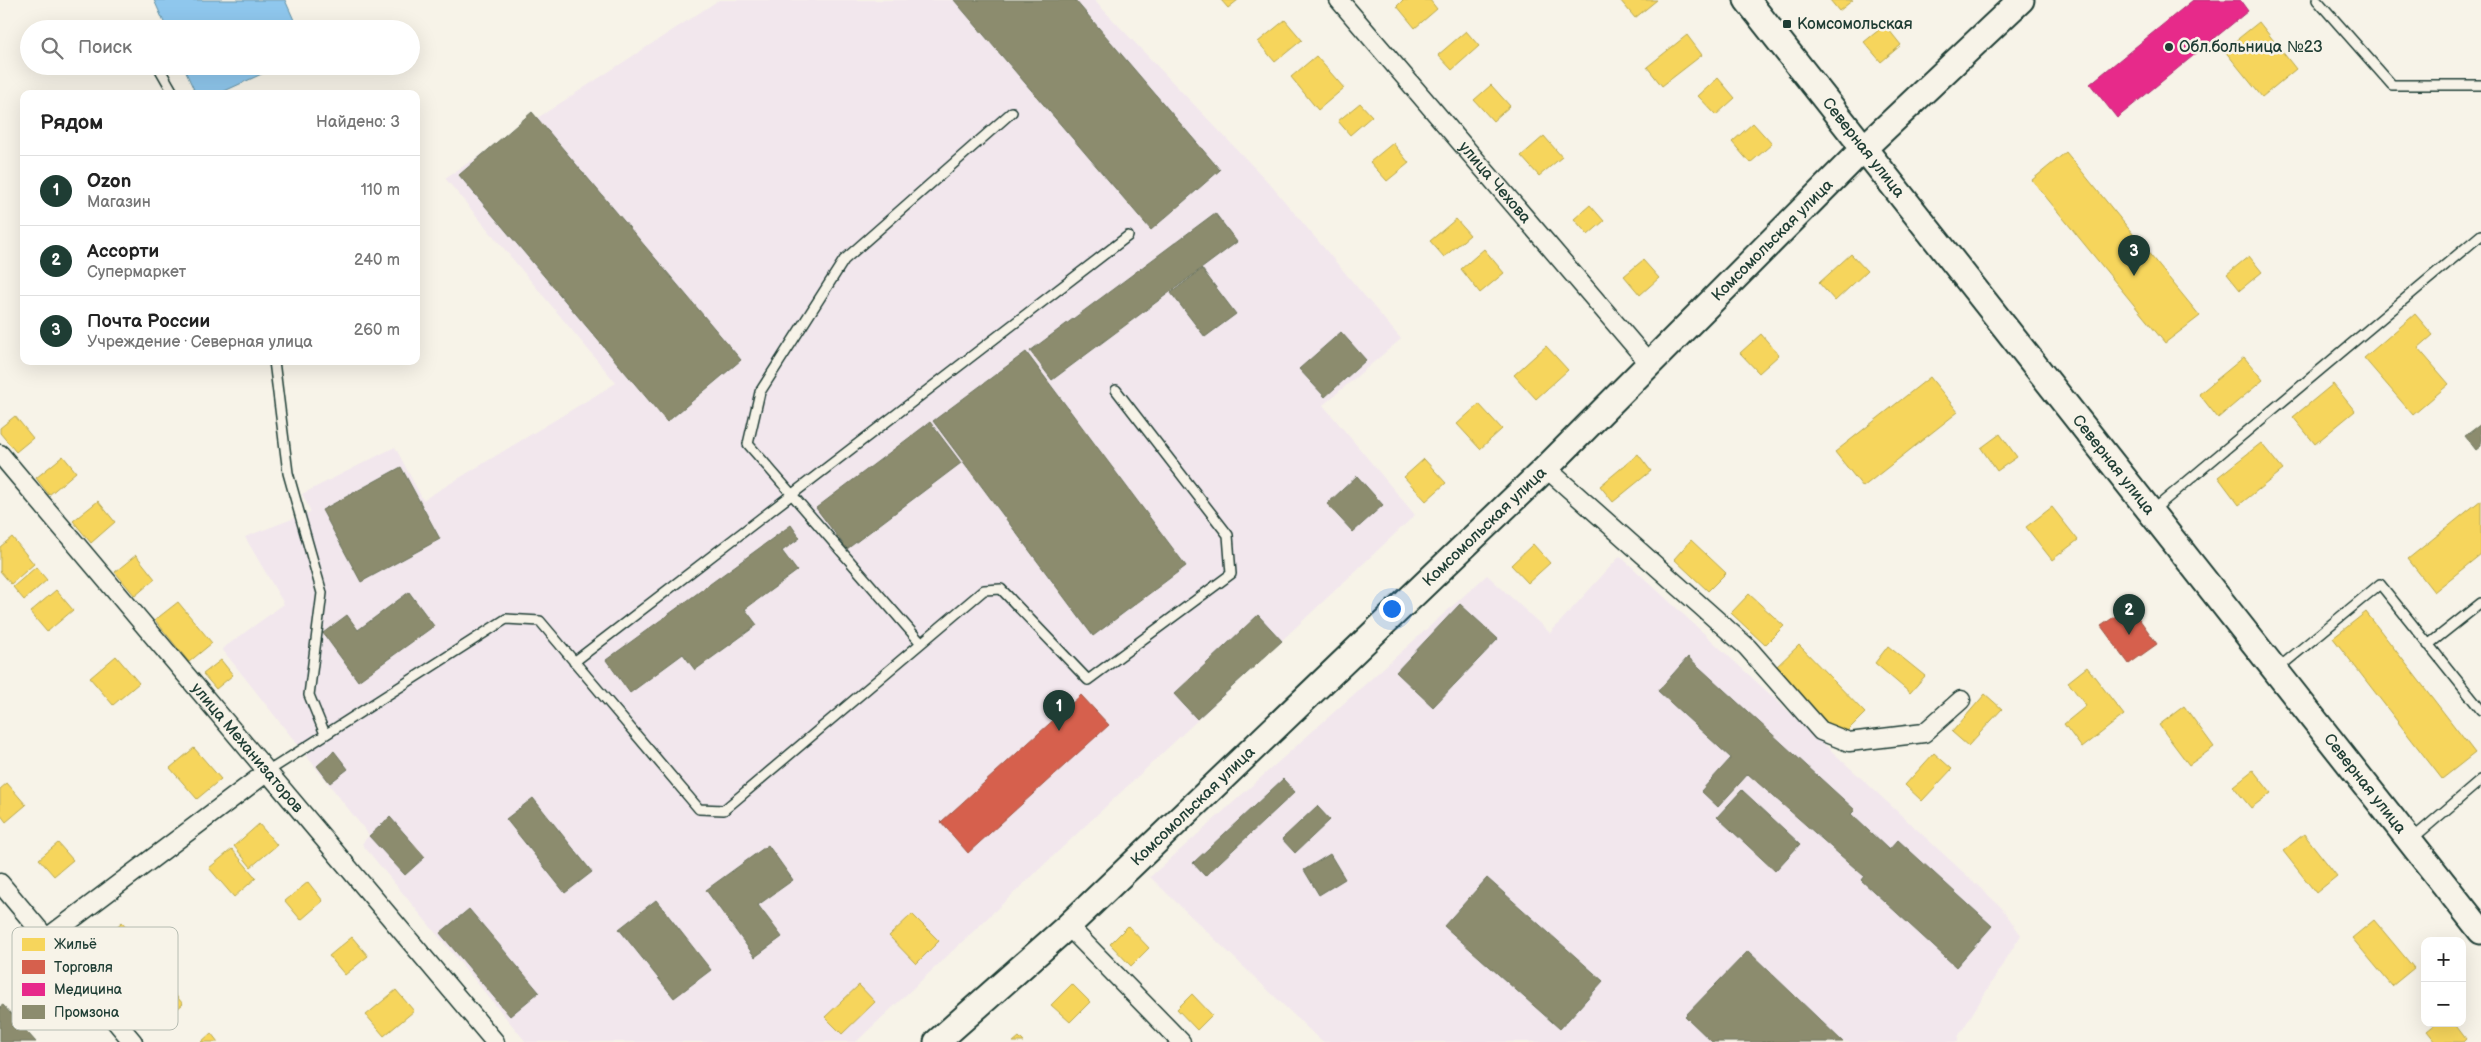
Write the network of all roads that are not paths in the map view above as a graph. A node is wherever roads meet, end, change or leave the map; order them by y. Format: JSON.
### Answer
{"nodes":[{"id":1,"x":1339,"y":0,"type":"edge"},
{"id":2,"x":1747,"y":0,"type":"edge"},
{"id":3,"x":2021,"y":0,"type":"edge"},
{"id":4,"x":2317,"y":0,"type":"edge"},
{"id":5,"x":163,"y":75,"type":"edge"},
{"id":6,"x":2481,"y":85,"type":"edge"},
{"id":7,"x":172,"y":90,"type":"edge"},
{"id":8,"x":1012,"y":112,"type":"dead end"},
{"id":9,"x":1863,"y":149,"type":"junction"},
{"id":10,"x":2481,"y":235,"type":"edge"},
{"id":11,"x":1128,"y":236,"type":"dead end"},
{"id":12,"x":1650,"y":364,"type":"junction"},
{"id":13,"x":274,"y":365,"type":"edge"},
{"id":14,"x":1116,"y":390,"type":"dead end"},
{"id":15,"x":0,"y":454,"type":"edge"},
{"id":16,"x":1546,"y":468,"type":"junction"},
{"id":17,"x":792,"y":494,"type":"junction"},
{"id":18,"x":2150,"y":512,"type":"junction"},
{"id":19,"x":2481,"y":603,"type":"edge"},
{"id":20,"x":921,"y":643,"type":"junction"},
{"id":21,"x":2428,"y":645,"type":"junction"},
{"id":22,"x":574,"y":662,"type":"junction"},
{"id":23,"x":2275,"y":670,"type":"junction"},
{"id":24,"x":1961,"y":700,"type":"dead end"},
{"id":25,"x":2481,"y":710,"type":"edge"},
{"id":26,"x":326,"y":734,"type":"junction"},
{"id":27,"x":266,"y":772,"type":"junction"},
{"id":28,"x":2481,"y":780,"type":"edge"},
{"id":29,"x":2410,"y":841,"type":"junction"},
{"id":30,"x":0,"y":883,"type":"edge"},
{"id":31,"x":1068,"y":926,"type":"junction"},
{"id":32,"x":38,"y":927,"type":"edge"},
{"id":33,"x":60,"y":927,"type":"edge"},
{"id":34,"x":2481,"y":931,"type":"edge"},
{"id":35,"x":123,"y":1030,"type":"edge"},
{"id":36,"x":133,"y":1042,"type":"edge"},
{"id":37,"x":495,"y":1042,"type":"edge"},
{"id":38,"x":937,"y":1042,"type":"edge"},
{"id":39,"x":1181,"y":1042,"type":"edge"}],
"edges":[{"from":1,"to":12,"type":"street","name":"улица Чехова"},
{"from":2,"to":9,"type":"street","name":"Северная улица"},
{"from":3,"to":9,"type":"street","name":"Комсомольская улица"},
{"from":4,"to":6,"type":"lane"},
{"from":5,"to":7,"type":"lane"},
{"from":8,"to":17,"type":"lane"},
{"from":9,"to":12,"type":"street","name":"Комсомольская улица"},
{"from":9,"to":18,"type":"street","name":"Северная улица"},
{"from":10,"to":18,"type":"lane"},
{"from":11,"to":17,"type":"lane"},
{"from":12,"to":16,"type":"street","name":"Комсомольская улица"},
{"from":13,"to":26,"type":"lane"},
{"from":14,"to":20,"type":"lane"},
{"from":15,"to":27,"type":"street","name":"улица Механизаторов"},
{"from":16,"to":24,"type":"street"},
{"from":16,"to":31,"type":"street","name":"Комсомольская улица"},
{"from":17,"to":20,"type":"lane"},
{"from":17,"to":22,"type":"lane"},
{"from":18,"to":23,"type":"street","name":"Северная улица"},
{"from":19,"to":21,"type":"lane"},
{"from":20,"to":22,"type":"lane"},
{"from":21,"to":23,"type":"lane"},
{"from":21,"to":25,"type":"lane"},
{"from":22,"to":26,"type":"lane"},
{"from":23,"to":29,"type":"street","name":"Северная улица"},
{"from":26,"to":27,"type":"lane"},
{"from":27,"to":33,"type":"street"},
{"from":27,"to":37,"type":"street","name":"улица Механизаторов"},
{"from":28,"to":29,"type":"lane"},
{"from":29,"to":34,"type":"street","name":"Северная улица"},
{"from":30,"to":32,"type":"street"},
{"from":31,"to":38,"type":"street","name":"Комсомольская улица"},
{"from":31,"to":39,"type":"street"},
{"from":35,"to":36,"type":"street"}]}
